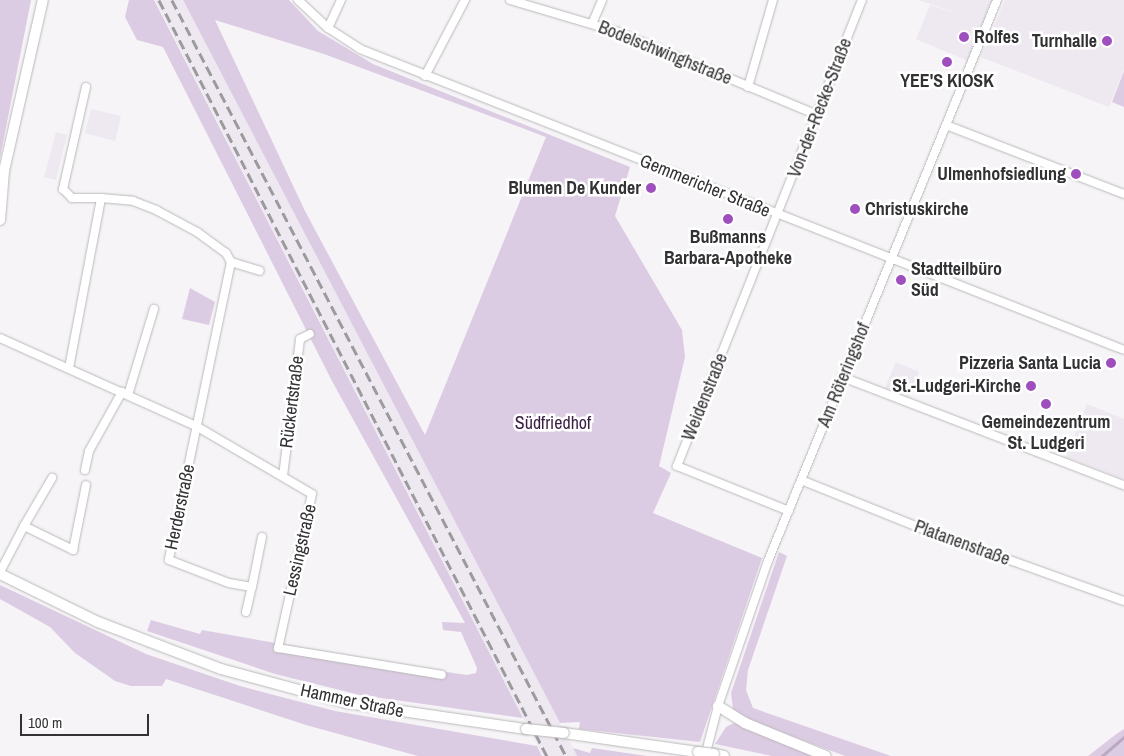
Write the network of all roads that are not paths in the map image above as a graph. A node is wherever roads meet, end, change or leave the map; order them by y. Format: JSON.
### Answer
{"nodes":[{"id":1,"x":43,"y":0,"type":"edge"},
{"id":2,"x":298,"y":0,"type":"edge"},
{"id":3,"x":341,"y":0,"type":"edge"},
{"id":4,"x":465,"y":0,"type":"edge"},
{"id":5,"x":510,"y":0,"type":"edge"},
{"id":6,"x":602,"y":0,"type":"edge"},
{"id":7,"x":773,"y":0,"type":"edge"},
{"id":8,"x":862,"y":0,"type":"edge"},
{"id":9,"x":997,"y":0,"type":"edge"},
{"id":10,"x":592,"y":24,"type":"junction"},
{"id":11,"x":328,"y":28,"type":"junction"},
{"id":12,"x":424,"y":76,"type":"junction"},
{"id":13,"x":86,"y":87,"type":"dead end"},
{"id":14,"x":748,"y":87,"type":"junction"},
{"id":15,"x":816,"y":115,"type":"junction"},
{"id":16,"x":946,"y":125,"type":"junction"},
{"id":17,"x":1124,"y":194,"type":"edge"},
{"id":18,"x":101,"y":198,"type":"junction"},
{"id":19,"x":778,"y":216,"type":"junction"},
{"id":20,"x":0,"y":220,"type":"edge"},
{"id":21,"x":892,"y":259,"type":"junction"},
{"id":22,"x":231,"y":262,"type":"junction"},
{"id":23,"x":260,"y":271,"type":"dead end"},
{"id":24,"x":154,"y":309,"type":"dead end"},
{"id":25,"x":310,"y":334,"type":"dead end"},
{"id":26,"x":0,"y":338,"type":"edge"},
{"id":27,"x":1124,"y":350,"type":"edge"},
{"id":28,"x":69,"y":368,"type":"junction"},
{"id":29,"x":842,"y":377,"type":"junction"},
{"id":30,"x":125,"y":393,"type":"junction"},
{"id":31,"x":196,"y":426,"type":"junction"},
{"id":32,"x":85,"y":470,"type":"dead end"},
{"id":33,"x":283,"y":476,"type":"junction"},
{"id":34,"x":52,"y":478,"type":"dead end"},
{"id":35,"x":801,"y":480,"type":"junction"},
{"id":36,"x":86,"y":485,"type":"dead end"},
{"id":37,"x":1124,"y":485,"type":"edge"},
{"id":38,"x":789,"y":511,"type":"junction"},
{"id":39,"x":24,"y":526,"type":"junction"},
{"id":40,"x":262,"y":537,"type":"dead end"},
{"id":41,"x":0,"y":573,"type":"edge"},
{"id":42,"x":252,"y":587,"type":"junction"},
{"id":43,"x":1124,"y":601,"type":"edge"},
{"id":44,"x":246,"y":612,"type":"dead end"},
{"id":45,"x":442,"y":675,"type":"dead end"},
{"id":46,"x":718,"y":706,"type":"junction"},
{"id":47,"x":710,"y":754,"type":"edge"},
{"id":48,"x":826,"y":756,"type":"edge"}],
"edges":[{"from":1,"to":20,"type":"main road"},
{"from":2,"to":11,"type":"street","name":"Gemmericher Straße"},
{"from":3,"to":11,"type":"street"},
{"from":4,"to":12,"type":"street"},
{"from":5,"to":10,"type":"street","name":"Bodelschwinghstraße"},
{"from":6,"to":10,"type":"street"},
{"from":7,"to":14,"type":"street"},
{"from":8,"to":15,"type":"street","name":"Von-der-Recke-Straße"},
{"from":9,"to":16,"type":"street","name":"Am Röteringshof"},
{"from":10,"to":14,"type":"street","name":"Bodelschwinghstraße"},
{"from":11,"to":12,"type":"street","name":"Gemmericher Straße"},
{"from":12,"to":19,"type":"street","name":"Gemmericher Straße"},
{"from":13,"to":18,"type":"street"},
{"from":14,"to":15,"type":"street","name":"Bodelschwinghstraße"},
{"from":15,"to":19,"type":"street","name":"Von-der-Recke-Straße"},
{"from":16,"to":17,"type":"street"},
{"from":16,"to":21,"type":"street","name":"Am Röteringshof"},
{"from":18,"to":22,"type":"street"},
{"from":18,"to":28,"type":"street"},
{"from":19,"to":21,"type":"street","name":"Gemmericher Straße"},
{"from":19,"to":38,"type":"street","name":"Weidenstraße"},
{"from":21,"to":27,"type":"street","name":"Gemmericher Straße"},
{"from":21,"to":29,"type":"street","name":"Am Röteringshof"},
{"from":22,"to":23,"type":"street"},
{"from":22,"to":31,"type":"street"},
{"from":24,"to":30,"type":"street"},
{"from":25,"to":33,"type":"street","name":"Rückertstraße"},
{"from":26,"to":28,"type":"street","name":"Lessingstraße"},
{"from":28,"to":30,"type":"street","name":"Lessingstraße"},
{"from":29,"to":35,"type":"street","name":"Am Röteringshof"},
{"from":29,"to":37,"type":"street"},
{"from":30,"to":31,"type":"street","name":"Lessingstraße"},
{"from":30,"to":32,"type":"street"},
{"from":31,"to":33,"type":"street","name":"Lessingstraße"},
{"from":31,"to":42,"type":"street","name":"Herderstraße"},
{"from":33,"to":45,"type":"street","name":"Lessingstraße"},
{"from":34,"to":39,"type":"street"},
{"from":35,"to":38,"type":"street","name":"Am Röteringshof"},
{"from":35,"to":43,"type":"street","name":"Platanenstraße"},
{"from":36,"to":39,"type":"street"},
{"from":38,"to":46,"type":"street","name":"Am Röteringshof"},
{"from":39,"to":41,"type":"street"},
{"from":40,"to":42,"type":"street"},
{"from":41,"to":47,"type":"main road","name":"Hammer Straße","bridge":true},
{"from":42,"to":44,"type":"street"},
{"from":46,"to":47,"type":"street","name":"Am Röteringshof"},
{"from":46,"to":48,"type":"main road"}]}
